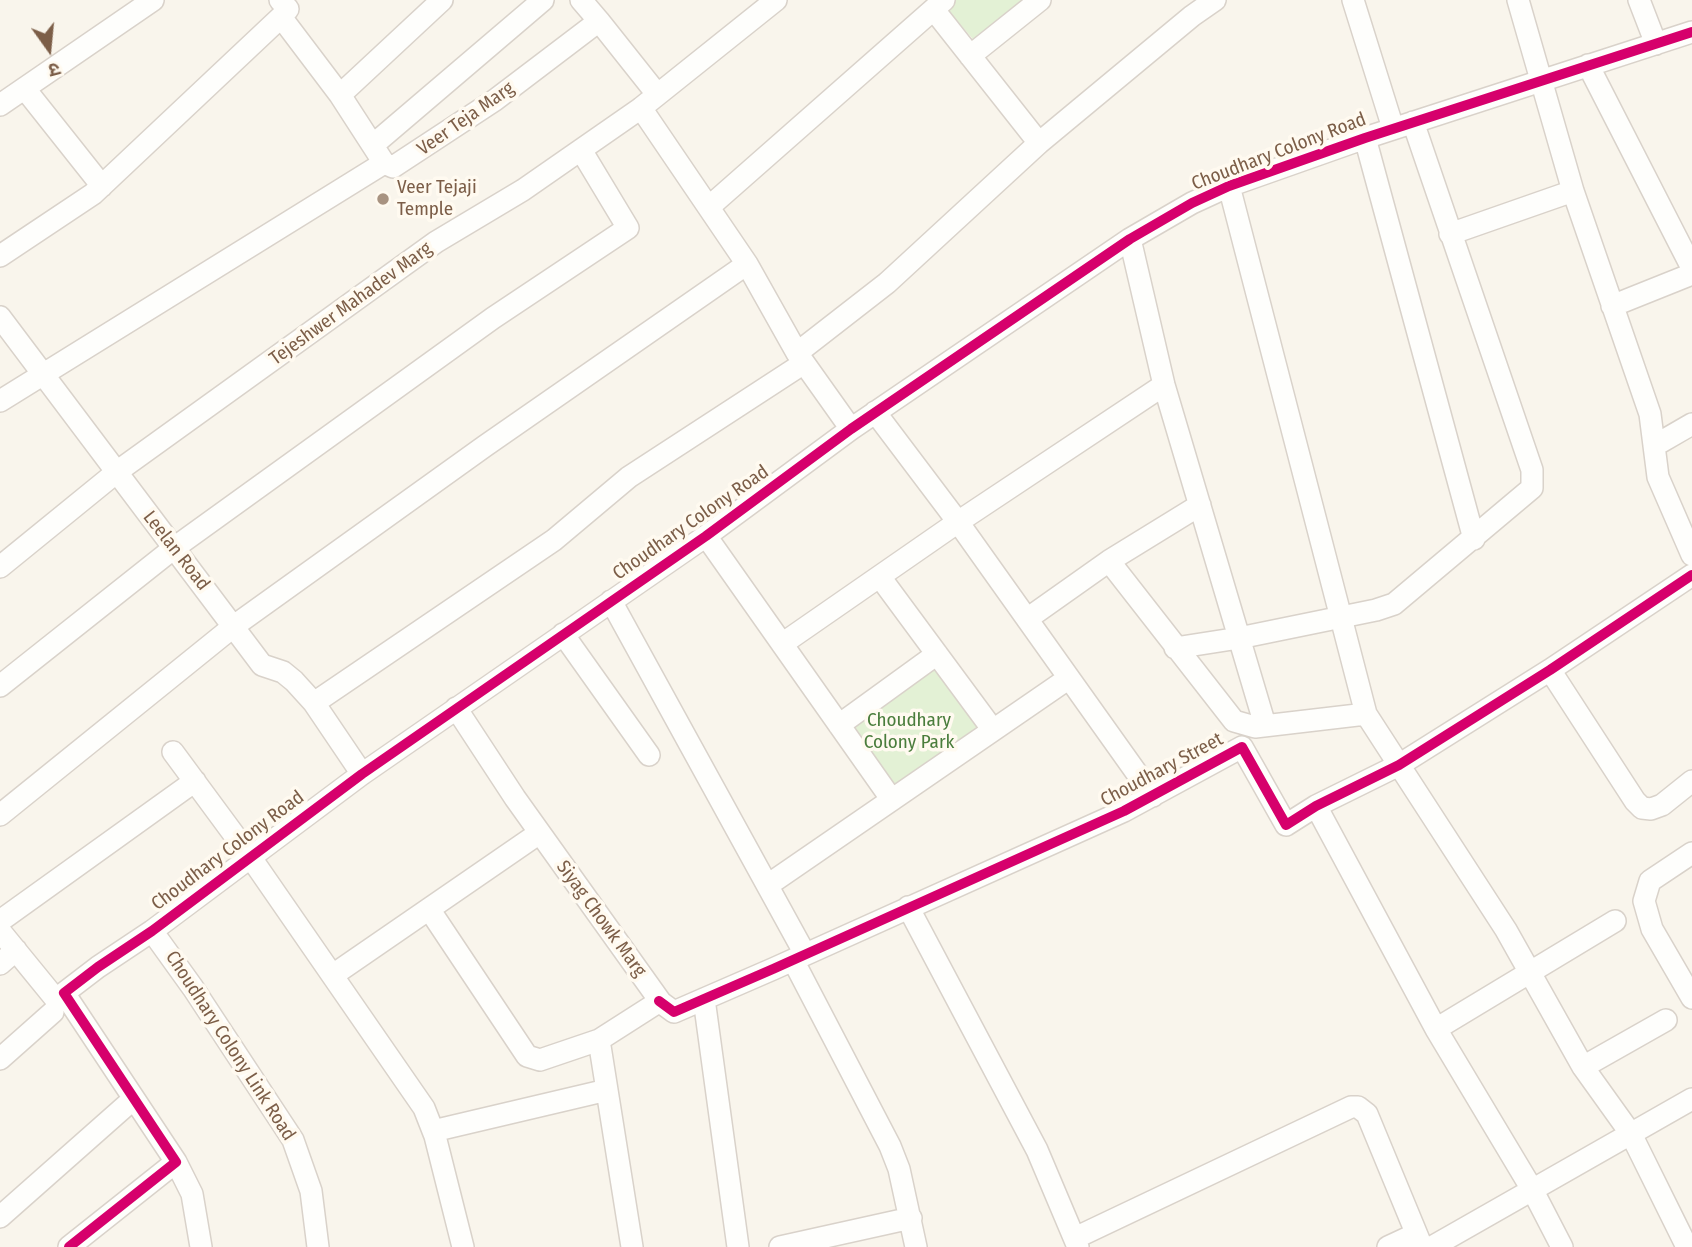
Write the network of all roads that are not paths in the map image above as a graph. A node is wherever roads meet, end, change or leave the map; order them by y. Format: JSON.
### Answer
{"nodes":[{"id":1,"x":153,"y":0,"type":"edge"},
{"id":2,"x":442,"y":0,"type":"edge"},
{"id":3,"x":543,"y":0,"type":"edge"},
{"id":4,"x":776,"y":0,"type":"edge"},
{"id":5,"x":1040,"y":0,"type":"edge"},
{"id":6,"x":1353,"y":0,"type":"edge"},
{"id":7,"x":1518,"y":0,"type":"edge"},
{"id":8,"x":1639,"y":0,"type":"edge"},
{"id":9,"x":585,"y":1,"type":"edge"},
{"id":10,"x":1211,"y":1,"type":"edge"},
{"id":11,"x":939,"y":5,"type":"edge"},
{"id":12,"x":287,"y":7,"type":"edge"},
{"id":13,"x":599,"y":21,"type":"junction"},
{"id":14,"x":1692,"y":32,"type":"edge"},
{"id":15,"x":1656,"y":44,"type":"junction"},
{"id":16,"x":970,"y":56,"type":"junction"},
{"id":17,"x":1588,"y":65,"type":"junction"},
{"id":18,"x":1541,"y":81,"type":"junction"},
{"id":19,"x":25,"y":89,"type":"junction"},
{"id":20,"x":340,"y":95,"type":"junction"},
{"id":21,"x":649,"y":101,"type":"junction"},
{"id":22,"x":0,"y":105,"type":"edge"},
{"id":23,"x":1403,"y":125,"type":"junction"},
{"id":24,"x":1365,"y":138,"type":"junction"},
{"id":25,"x":1040,"y":144,"type":"junction"},
{"id":26,"x":373,"y":145,"type":"junction"},
{"id":27,"x":581,"y":150,"type":"junction"},
{"id":28,"x":384,"y":163,"type":"junction"},
{"id":29,"x":1229,"y":186,"type":"junction"},
{"id":30,"x":102,"y":187,"type":"junction"},
{"id":31,"x":1573,"y":191,"type":"junction"},
{"id":32,"x":709,"y":207,"type":"junction"},
{"id":33,"x":1450,"y":234,"type":"junction"},
{"id":34,"x":1130,"y":239,"type":"junction"},
{"id":35,"x":0,"y":256,"type":"edge"},
{"id":36,"x":747,"y":264,"type":"junction"},
{"id":37,"x":1692,"y":268,"type":"edge"},
{"id":38,"x":1692,"y":274,"type":"edge"},
{"id":39,"x":1612,"y":306,"type":"junction"},
{"id":40,"x":0,"y":317,"type":"edge"},
{"id":41,"x":801,"y":358,"type":"junction"},
{"id":42,"x":41,"y":372,"type":"junction"},
{"id":43,"x":1164,"y":385,"type":"junction"},
{"id":44,"x":0,"y":401,"type":"edge"},
{"id":45,"x":875,"y":412,"type":"junction"},
{"id":46,"x":1692,"y":424,"type":"edge"},
{"id":47,"x":851,"y":429,"type":"junction"},
{"id":48,"x":1654,"y":446,"type":"junction"},
{"id":49,"x":116,"y":473,"type":"junction"},
{"id":50,"x":1200,"y":505,"type":"junction"},
{"id":51,"x":958,"y":522,"type":"junction"},
{"id":52,"x":706,"y":536,"type":"junction"},
{"id":53,"x":1474,"y":539,"type":"junction"},
{"id":54,"x":174,"y":548,"type":"junction"},
{"id":55,"x":1692,"y":555,"type":"edge"},
{"id":56,"x":1109,"y":561,"type":"junction"},
{"id":57,"x":0,"y":567,"type":"edge"},
{"id":58,"x":1692,"y":575,"type":"edge"},
{"id":59,"x":880,"y":577,"type":"junction"},
{"id":60,"x":611,"y":601,"type":"junction"},
{"id":61,"x":1340,"y":617,"type":"junction"},
{"id":62,"x":1027,"y":619,"type":"junction"},
{"id":63,"x":234,"y":626,"type":"junction"},
{"id":64,"x":563,"y":634,"type":"junction"},
{"id":65,"x":1239,"y":638,"type":"junction"},
{"id":66,"x":782,"y":644,"type":"junction"},
{"id":67,"x":1175,"y":648,"type":"junction"},
{"id":68,"x":937,"y":654,"type":"junction"},
{"id":69,"x":1550,"y":670,"type":"junction"},
{"id":70,"x":1069,"y":678,"type":"junction"},
{"id":71,"x":0,"y":686,"type":"edge"},
{"id":72,"x":314,"y":704,"type":"junction"},
{"id":73,"x":456,"y":708,"type":"junction"},
{"id":74,"x":1366,"y":714,"type":"junction"},
{"id":75,"x":839,"y":725,"type":"junction"},
{"id":76,"x":1265,"y":725,"type":"junction"},
{"id":77,"x":993,"y":730,"type":"junction"},
{"id":78,"x":173,"y":752,"type":"dead end"},
{"id":79,"x":649,"y":755,"type":"dead end"},
{"id":80,"x":1399,"y":765,"type":"junction"},
{"id":81,"x":362,"y":774,"type":"junction"},
{"id":82,"x":195,"y":781,"type":"junction"},
{"id":83,"x":1692,"y":781,"type":"edge"},
{"id":84,"x":1153,"y":796,"type":"junction"},
{"id":85,"x":892,"y":800,"type":"junction"},
{"id":86,"x":1315,"y":806,"type":"junction"},
{"id":87,"x":0,"y":815,"type":"edge"},
{"id":88,"x":535,"y":836,"type":"dead end"},
{"id":89,"x":1692,"y":853,"type":"edge"},
{"id":90,"x":249,"y":855,"type":"junction"},
{"id":91,"x":768,"y":885,"type":"junction"},
{"id":92,"x":908,"y":907,"type":"junction"},
{"id":93,"x":429,"y":909,"type":"junction"},
{"id":94,"x":0,"y":921,"type":"edge"},
{"id":95,"x":1615,"y":921,"type":"dead end"},
{"id":96,"x":0,"y":931,"type":"edge"},
{"id":97,"x":152,"y":931,"type":"junction"},
{"id":98,"x":8,"y":957,"type":"edge"},
{"id":99,"x":799,"y":957,"type":"junction"},
{"id":100,"x":1530,"y":973,"type":"junction"},
{"id":101,"x":333,"y":975,"type":"junction"},
{"id":102,"x":1692,"y":998,"type":"edge"},
{"id":103,"x":704,"y":999,"type":"junction"},
{"id":104,"x":659,"y":1001,"type":"junction"},
{"id":105,"x":1666,"y":1020,"type":"dead end"},
{"id":106,"x":1436,"y":1029,"type":"junction"},
{"id":107,"x":599,"y":1040,"type":"junction"},
{"id":108,"x":0,"y":1059,"type":"edge"},
{"id":109,"x":1583,"y":1067,"type":"junction"},
{"id":110,"x":607,"y":1090,"type":"junction"},
{"id":111,"x":1692,"y":1099,"type":"edge"},
{"id":112,"x":130,"y":1102,"type":"dead end"},
{"id":113,"x":433,"y":1131,"type":"junction"},
{"id":114,"x":1631,"y":1133,"type":"junction"},
{"id":115,"x":176,"y":1162,"type":"junction"},
{"id":116,"x":1534,"y":1191,"type":"junction"},
{"id":117,"x":0,"y":1217,"type":"edge"},
{"id":118,"x":911,"y":1218,"type":"junction"},
{"id":119,"x":1076,"y":1242,"type":"edge"},
{"id":120,"x":1423,"y":1243,"type":"edge"},
{"id":121,"x":69,"y":1247,"type":"edge"},
{"id":122,"x":201,"y":1247,"type":"edge"},
{"id":123,"x":318,"y":1247,"type":"edge"},
{"id":124,"x":463,"y":1247,"type":"edge"},
{"id":125,"x":632,"y":1247,"type":"edge"},
{"id":126,"x":738,"y":1247,"type":"edge"},
{"id":127,"x":780,"y":1247,"type":"edge"},
{"id":128,"x":916,"y":1247,"type":"edge"},
{"id":129,"x":1388,"y":1247,"type":"edge"},
{"id":130,"x":1562,"y":1247,"type":"edge"},
{"id":131,"x":1687,"y":1247,"type":"edge"}],
"edges":[{"from":1,"to":19,"type":"street"},
{"from":2,"to":20,"type":"street"},
{"from":3,"to":26,"type":"street"},
{"from":4,"to":21,"type":"street","name":"Tejeshwer Mahadev Marg"},
{"from":5,"to":16,"type":"street"},
{"from":6,"to":23,"type":"street"},
{"from":7,"to":18,"type":"street"},
{"from":8,"to":15,"type":"street"},
{"from":9,"to":13,"type":"street"},
{"from":10,"to":25,"type":"street"},
{"from":11,"to":16,"type":"street"},
{"from":11,"to":32,"type":"street"},
{"from":12,"to":20,"type":"street"},
{"from":12,"to":30,"type":"street"},
{"from":13,"to":21,"type":"street"},
{"from":13,"to":28,"type":"street","name":"Veer Teja Marg"},
{"from":14,"to":15,"type":"street","name":"Choudhary Colony Road"},
{"from":15,"to":17,"type":"street","name":"Choudhary Colony Road"},
{"from":16,"to":25,"type":"street"},
{"from":17,"to":18,"type":"street","name":"Choudhary Colony Road"},
{"from":17,"to":37,"type":"street"},
{"from":18,"to":23,"type":"street","name":"Choudhary Colony Road"},
{"from":18,"to":31,"type":"street"},
{"from":19,"to":22,"type":"street"},
{"from":19,"to":30,"type":"street"},
{"from":20,"to":26,"type":"street"},
{"from":21,"to":27,"type":"street","name":"Tejeshwer Mahadev Marg"},
{"from":21,"to":32,"type":"street"},
{"from":23,"to":24,"type":"street","name":"Choudhary Colony Road"},
{"from":23,"to":33,"type":"street"},
{"from":24,"to":29,"type":"street","name":"Choudhary Colony Road"},
{"from":24,"to":53,"type":"street"},
{"from":25,"to":41,"type":"street"},
{"from":26,"to":28,"type":"street"},
{"from":27,"to":49,"type":"street","name":"Tejeshwer Mahadev Marg"},
{"from":27,"to":54,"type":"street"},
{"from":28,"to":42,"type":"street"},
{"from":29,"to":34,"type":"street","name":"Choudhary Colony Road"},
{"from":29,"to":61,"type":"street"},
{"from":30,"to":35,"type":"street"},
{"from":31,"to":33,"type":"street"},
{"from":31,"to":39,"type":"street"},
{"from":32,"to":36,"type":"street"},
{"from":33,"to":53,"type":"street"},
{"from":34,"to":43,"type":"street"},
{"from":34,"to":45,"type":"street","name":"Choudhary Colony Road"},
{"from":36,"to":41,"type":"street"},
{"from":36,"to":63,"type":"street"},
{"from":38,"to":39,"type":"street"},
{"from":39,"to":48,"type":"street"},
{"from":40,"to":42,"type":"street","name":"Leelan Road"},
{"from":41,"to":47,"type":"street"},
{"from":41,"to":72,"type":"street"},
{"from":42,"to":44,"type":"street"},
{"from":42,"to":49,"type":"street","name":"Leelan Road"},
{"from":43,"to":50,"type":"street"},
{"from":43,"to":51,"type":"street"},
{"from":45,"to":47,"type":"street","name":"Choudhary Colony Road"},
{"from":45,"to":51,"type":"street"},
{"from":46,"to":48,"type":"street"},
{"from":47,"to":52,"type":"street","name":"Choudhary Colony Road"},
{"from":48,"to":55,"type":"street"},
{"from":49,"to":54,"type":"street","name":"Leelan Road"},
{"from":49,"to":57,"type":"street","name":"Tejeshwer Mahadev Marg"},
{"from":50,"to":56,"type":"street"},
{"from":50,"to":65,"type":"street"},
{"from":51,"to":59,"type":"street"},
{"from":51,"to":62,"type":"street"},
{"from":52,"to":60,"type":"street","name":"Choudhary Colony Road"},
{"from":52,"to":66,"type":"street"},
{"from":53,"to":61,"type":"street"},
{"from":54,"to":63,"type":"street","name":"Leelan Road"},
{"from":54,"to":71,"type":"street"},
{"from":56,"to":62,"type":"street"},
{"from":56,"to":67,"type":"street"},
{"from":58,"to":69,"type":"street","name":"Choudhary Street"},
{"from":59,"to":66,"type":"street"},
{"from":59,"to":68,"type":"street"},
{"from":60,"to":64,"type":"street","name":"Choudhary Colony Road"},
{"from":60,"to":91,"type":"street"},
{"from":61,"to":65,"type":"street"},
{"from":61,"to":74,"type":"street"},
{"from":62,"to":70,"type":"street"},
{"from":63,"to":72,"type":"street","name":"Leelan Road"},
{"from":63,"to":87,"type":"street"},
{"from":64,"to":73,"type":"street","name":"Choudhary Colony Road"},
{"from":64,"to":79,"type":"street"},
{"from":65,"to":67,"type":"street"},
{"from":65,"to":76,"type":"street"},
{"from":66,"to":75,"type":"street"},
{"from":67,"to":76,"type":"street"},
{"from":68,"to":75,"type":"street"},
{"from":68,"to":77,"type":"street"},
{"from":69,"to":80,"type":"street","name":"Choudhary Street"},
{"from":69,"to":83,"type":"street"},
{"from":70,"to":77,"type":"street"},
{"from":70,"to":84,"type":"street"},
{"from":72,"to":81,"type":"street","name":"Leelan Road"},
{"from":73,"to":81,"type":"street","name":"Choudhary Colony Road"},
{"from":73,"to":104,"type":"street","name":"Siyag Chowk Marg"},
{"from":74,"to":76,"type":"street"},
{"from":74,"to":80,"type":"street"},
{"from":75,"to":85,"type":"street"},
{"from":77,"to":85,"type":"street"},
{"from":78,"to":82,"type":"street"},
{"from":80,"to":86,"type":"street","name":"Choudhary Street"},
{"from":80,"to":100,"type":"street"},
{"from":81,"to":90,"type":"street","name":"Choudhary Colony Road"},
{"from":82,"to":90,"type":"street"},
{"from":82,"to":94,"type":"street"},
{"from":84,"to":86,"type":"street","name":"Choudhary Street"},
{"from":84,"to":92,"type":"street","name":"Choudhary Street"},
{"from":85,"to":91,"type":"street"},
{"from":86,"to":106,"type":"street"},
{"from":88,"to":93,"type":"street"},
{"from":89,"to":102,"type":"street"},
{"from":90,"to":97,"type":"street","name":"Choudhary Colony Road"},
{"from":90,"to":101,"type":"street"},
{"from":91,"to":99,"type":"street"},
{"from":92,"to":99,"type":"street","name":"Choudhary Street"},
{"from":92,"to":119,"type":"street"},
{"from":93,"to":101,"type":"street"},
{"from":93,"to":107,"type":"street"},
{"from":95,"to":100,"type":"street"},
{"from":96,"to":98,"type":"street"},
{"from":97,"to":115,"type":"street","name":"Choudhary Colony Road"},
{"from":97,"to":123,"type":"street","name":"Choudhary Colony Link Road"},
{"from":98,"to":108,"type":"street"},
{"from":99,"to":103,"type":"street","name":"Choudhary Street"},
{"from":99,"to":118,"type":"street"},
{"from":100,"to":106,"type":"street"},
{"from":100,"to":109,"type":"street"},
{"from":101,"to":113,"type":"street"},
{"from":103,"to":104,"type":"street","name":"Choudhary Street"},
{"from":103,"to":126,"type":"street"},
{"from":104,"to":107,"type":"street"},
{"from":105,"to":109,"type":"street"},
{"from":106,"to":116,"type":"street"},
{"from":107,"to":110,"type":"street"},
{"from":109,"to":114,"type":"street"},
{"from":110,"to":113,"type":"street"},
{"from":110,"to":125,"type":"street"},
{"from":111,"to":114,"type":"street"},
{"from":112,"to":117,"type":"street"},
{"from":113,"to":124,"type":"street"},
{"from":114,"to":116,"type":"street"},
{"from":114,"to":131,"type":"street"},
{"from":115,"to":121,"type":"street"},
{"from":115,"to":122,"type":"street"},
{"from":116,"to":120,"type":"street"},
{"from":116,"to":130,"type":"street"},
{"from":118,"to":127,"type":"street"},
{"from":118,"to":128,"type":"street"},
{"from":119,"to":120,"type":"street"},
{"from":120,"to":129,"type":"street"}]}
